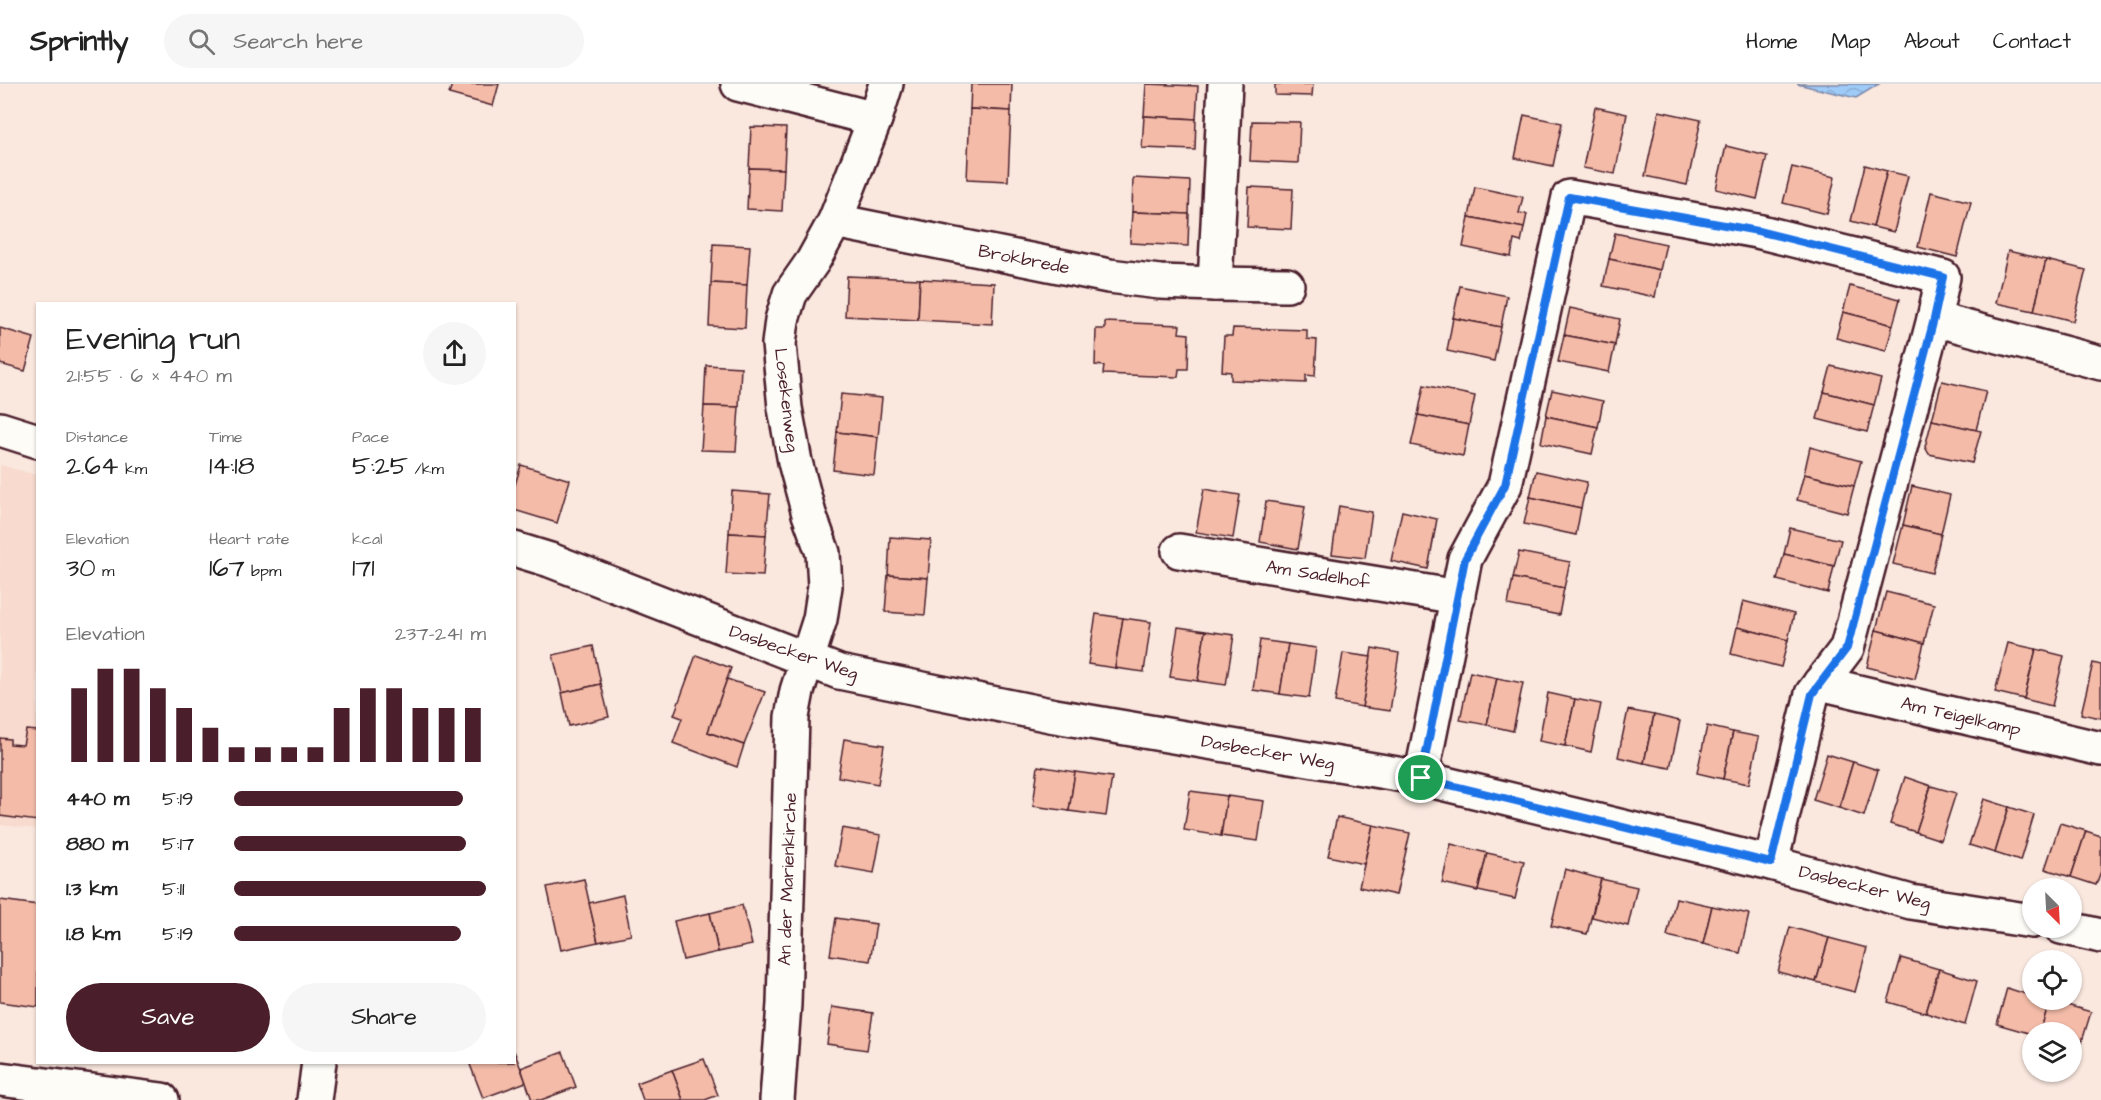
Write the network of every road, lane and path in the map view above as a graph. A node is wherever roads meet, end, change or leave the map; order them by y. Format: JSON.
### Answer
{"nodes":[{"id":1,"x":738,"y":84,"type":"edge"},
{"id":2,"x":886,"y":84,"type":"edge"},
{"id":3,"x":1225,"y":84,"type":"edge"},
{"id":4,"x":875,"y":119,"type":"junction"},
{"id":5,"x":835,"y":221,"type":"junction"},
{"id":6,"x":1215,"y":284,"type":"junction"},
{"id":7,"x":1287,"y":285,"type":"dead end"},
{"id":8,"x":1934,"y":319,"type":"junction"},
{"id":9,"x":2101,"y":363,"type":"edge"},
{"id":10,"x":0,"y":429,"type":"edge"},
{"id":11,"x":36,"y":440,"type":"edge"},
{"id":12,"x":516,"y":550,"type":"edge"},
{"id":13,"x":1179,"y":551,"type":"dead end"},
{"id":14,"x":1458,"y":597,"type":"junction"},
{"id":15,"x":808,"y":661,"type":"junction"},
{"id":16,"x":1820,"y":683,"type":"junction"},
{"id":17,"x":2101,"y":749,"type":"edge"},
{"id":18,"x":1421,"y":778,"type":"junction"},
{"id":19,"x":1771,"y":863,"type":"junction"},
{"id":20,"x":2022,"y":919,"type":"edge"},
{"id":21,"x":2082,"y":932,"type":"edge"},
{"id":22,"x":2101,"y":936,"type":"edge"},
{"id":23,"x":319,"y":1064,"type":"edge"},
{"id":24,"x":0,"y":1079,"type":"edge"},
{"id":25,"x":162,"y":1100,"type":"edge"},
{"id":26,"x":314,"y":1100,"type":"edge"},
{"id":27,"x":777,"y":1100,"type":"edge"}],
"edges":[{"from":1,"to":4,"type":"street"},
{"from":2,"to":4,"type":"street","name":"Losekenweg"},
{"from":3,"to":6,"type":"street"},
{"from":4,"to":5,"type":"street","name":"Losekenweg"},
{"from":5,"to":6,"type":"street","name":"Brokbrede"},
{"from":5,"to":15,"type":"street","name":"Losekenweg"},
{"from":6,"to":7,"type":"street","name":"Brokbrede"},
{"from":8,"to":9,"type":"street"},
{"from":8,"to":14,"type":"street"},
{"from":8,"to":16,"type":"street"},
{"from":10,"to":11,"type":"street"},
{"from":12,"to":15,"type":"street","name":"Dasbecker Weg"},
{"from":13,"to":14,"type":"street","name":"Am Sadelhof"},
{"from":14,"to":18,"type":"street"},
{"from":15,"to":18,"type":"street","name":"Dasbecker Weg"},
{"from":15,"to":27,"type":"street","name":"An der Marienkirche"},
{"from":16,"to":17,"type":"street","name":"Am Teigelkamp"},
{"from":16,"to":19,"type":"street"},
{"from":18,"to":19,"type":"street","name":"Dasbecker Weg"},
{"from":19,"to":20,"type":"street","name":"Dasbecker Weg"},
{"from":21,"to":22,"type":"street"},
{"from":23,"to":26,"type":"street"},
{"from":24,"to":25,"type":"street"}]}
